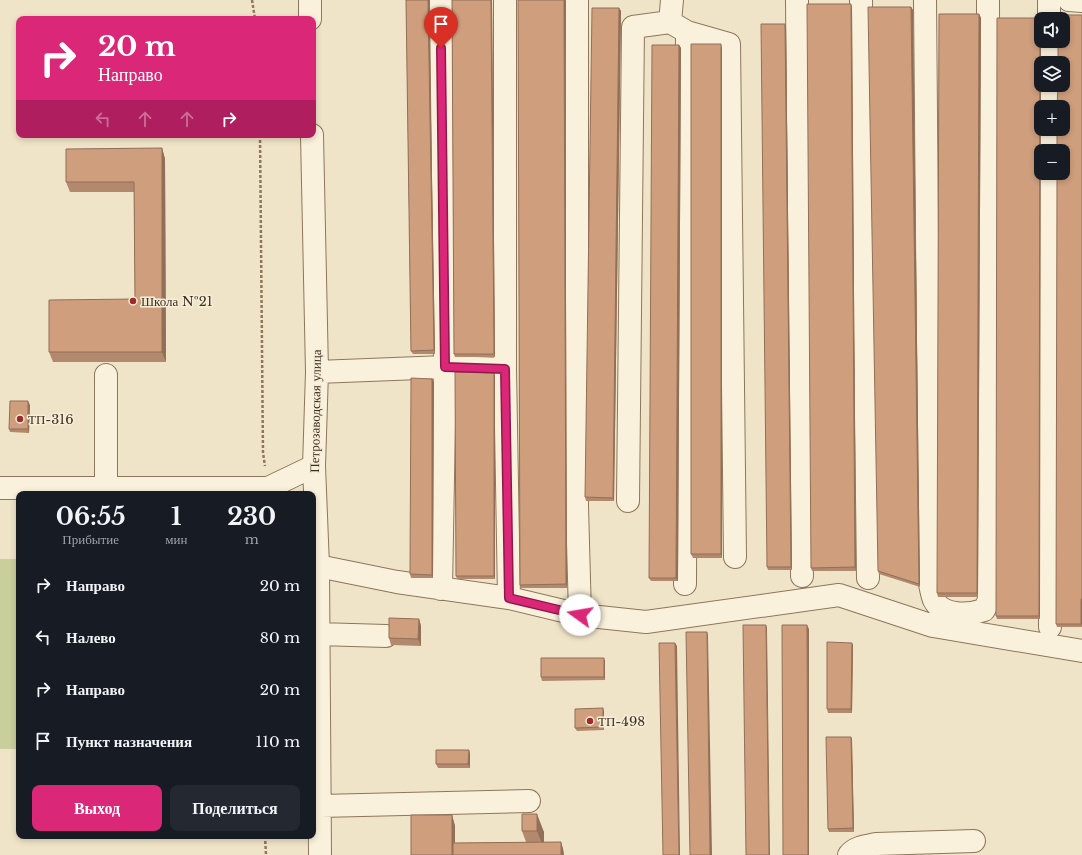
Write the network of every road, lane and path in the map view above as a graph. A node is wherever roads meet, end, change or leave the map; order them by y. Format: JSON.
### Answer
{"nodes":[{"id":1,"x":252,"y":0,"type":"edge"},
{"id":2,"x":310,"y":0,"type":"edge"},
{"id":3,"x":441,"y":0,"type":"edge"},
{"id":4,"x":505,"y":0,"type":"edge"},
{"id":5,"x":577,"y":0,"type":"edge"},
{"id":6,"x":672,"y":0,"type":"edge"},
{"id":7,"x":797,"y":0,"type":"edge"},
{"id":8,"x":861,"y":0,"type":"edge"},
{"id":9,"x":925,"y":0,"type":"edge"},
{"id":10,"x":988,"y":0,"type":"edge"},
{"id":11,"x":1049,"y":0,"type":"edge"},
{"id":12,"x":1069,"y":0,"type":"edge"},
{"id":13,"x":1082,"y":1,"type":"edge"},
{"id":14,"x":1049,"y":12,"type":"edge"},
{"id":15,"x":255,"y":16,"type":"edge"},
{"id":16,"x":310,"y":16,"type":"edge"},
{"id":17,"x":679,"y":27,"type":"junction"},
{"id":18,"x":260,"y":138,"type":"edge"},
{"id":19,"x":312,"y":138,"type":"edge"},
{"id":20,"x":1049,"y":180,"type":"edge"},
{"id":21,"x":445,"y":367,"type":"junction"},
{"id":22,"x":505,"y":369,"type":"junction"},
{"id":23,"x":317,"y":372,"type":"junction"},
{"id":24,"x":106,"y":375,"type":"dead end"},
{"id":25,"x":314,"y":466,"type":"junction"},
{"id":26,"x":0,"y":488,"type":"edge"},
{"id":27,"x":106,"y":488,"type":"junction"},
{"id":28,"x":271,"y":491,"type":"edge"},
{"id":29,"x":314,"y":491,"type":"edge"},
{"id":30,"x":628,"y":501,"type":"dead end"},
{"id":31,"x":316,"y":543,"type":"edge"},
{"id":32,"x":735,"y":557,"type":"dead end"},
{"id":33,"x":318,"y":566,"type":"junction"},
{"id":34,"x":802,"y":576,"type":"dead end"},
{"id":35,"x":868,"y":578,"type":"dead end"},
{"id":36,"x":685,"y":584,"type":"dead end"},
{"id":37,"x":441,"y":589,"type":"junction"},
{"id":38,"x":509,"y":598,"type":"junction"},
{"id":39,"x":580,"y":615,"type":"junction"},
{"id":40,"x":1050,"y":627,"type":"dead end"},
{"id":41,"x":318,"y":634,"type":"junction"},
{"id":42,"x":386,"y":636,"type":"dead end"},
{"id":43,"x":1082,"y":651,"type":"edge"},
{"id":44,"x":529,"y":801,"type":"dead end"},
{"id":45,"x":320,"y":806,"type":"junction"},
{"id":46,"x":266,"y":839,"type":"edge"},
{"id":47,"x":974,"y":841,"type":"dead end"},
{"id":48,"x":266,"y":855,"type":"edge"},
{"id":49,"x":320,"y":855,"type":"edge"},
{"id":50,"x":849,"y":855,"type":"edge"}],
"edges":[{"from":1,"to":15,"type":"path"},
{"from":2,"to":16,"type":"street"},
{"from":3,"to":21,"type":"street"},
{"from":4,"to":22,"type":"street"},
{"from":5,"to":39,"type":"street"},
{"from":6,"to":17,"type":"street"},
{"from":7,"to":34,"type":"street"},
{"from":8,"to":35,"type":"street"},
{"from":9,"to":10,"type":"street"},
{"from":11,"to":14,"type":"street"},
{"from":12,"to":13,"type":"street"},
{"from":17,"to":30,"type":"street"},
{"from":17,"to":32,"type":"street"},
{"from":17,"to":36,"type":"street"},
{"from":18,"to":28,"type":"path"},
{"from":19,"to":23,"type":"street","name":"Петрозаводская улица"},
{"from":20,"to":40,"type":"street"},
{"from":21,"to":22,"type":"street"},
{"from":21,"to":23,"type":"street"},
{"from":21,"to":37,"type":"street"},
{"from":22,"to":38,"type":"street"},
{"from":23,"to":25,"type":"street","name":"Петрозаводская улица"},
{"from":24,"to":27,"type":"street"},
{"from":25,"to":28,"type":"street"},
{"from":25,"to":29,"type":"street","name":"Петрозаводская улица"},
{"from":26,"to":27,"type":"street"},
{"from":27,"to":28,"type":"street"},
{"from":31,"to":33,"type":"street","name":"Петрозаводская улица"},
{"from":33,"to":37,"type":"street"},
{"from":33,"to":41,"type":"street","name":"Петрозаводская улица"},
{"from":37,"to":38,"type":"street"},
{"from":38,"to":39,"type":"street"},
{"from":39,"to":43,"type":"street"},
{"from":41,"to":42,"type":"street"},
{"from":41,"to":45,"type":"street","name":"Петрозаводская улица"},
{"from":44,"to":45,"type":"street"},
{"from":45,"to":49,"type":"street","name":"Петрозаводская улица"},
{"from":46,"to":48,"type":"path"},
{"from":47,"to":50,"type":"street"}]}
